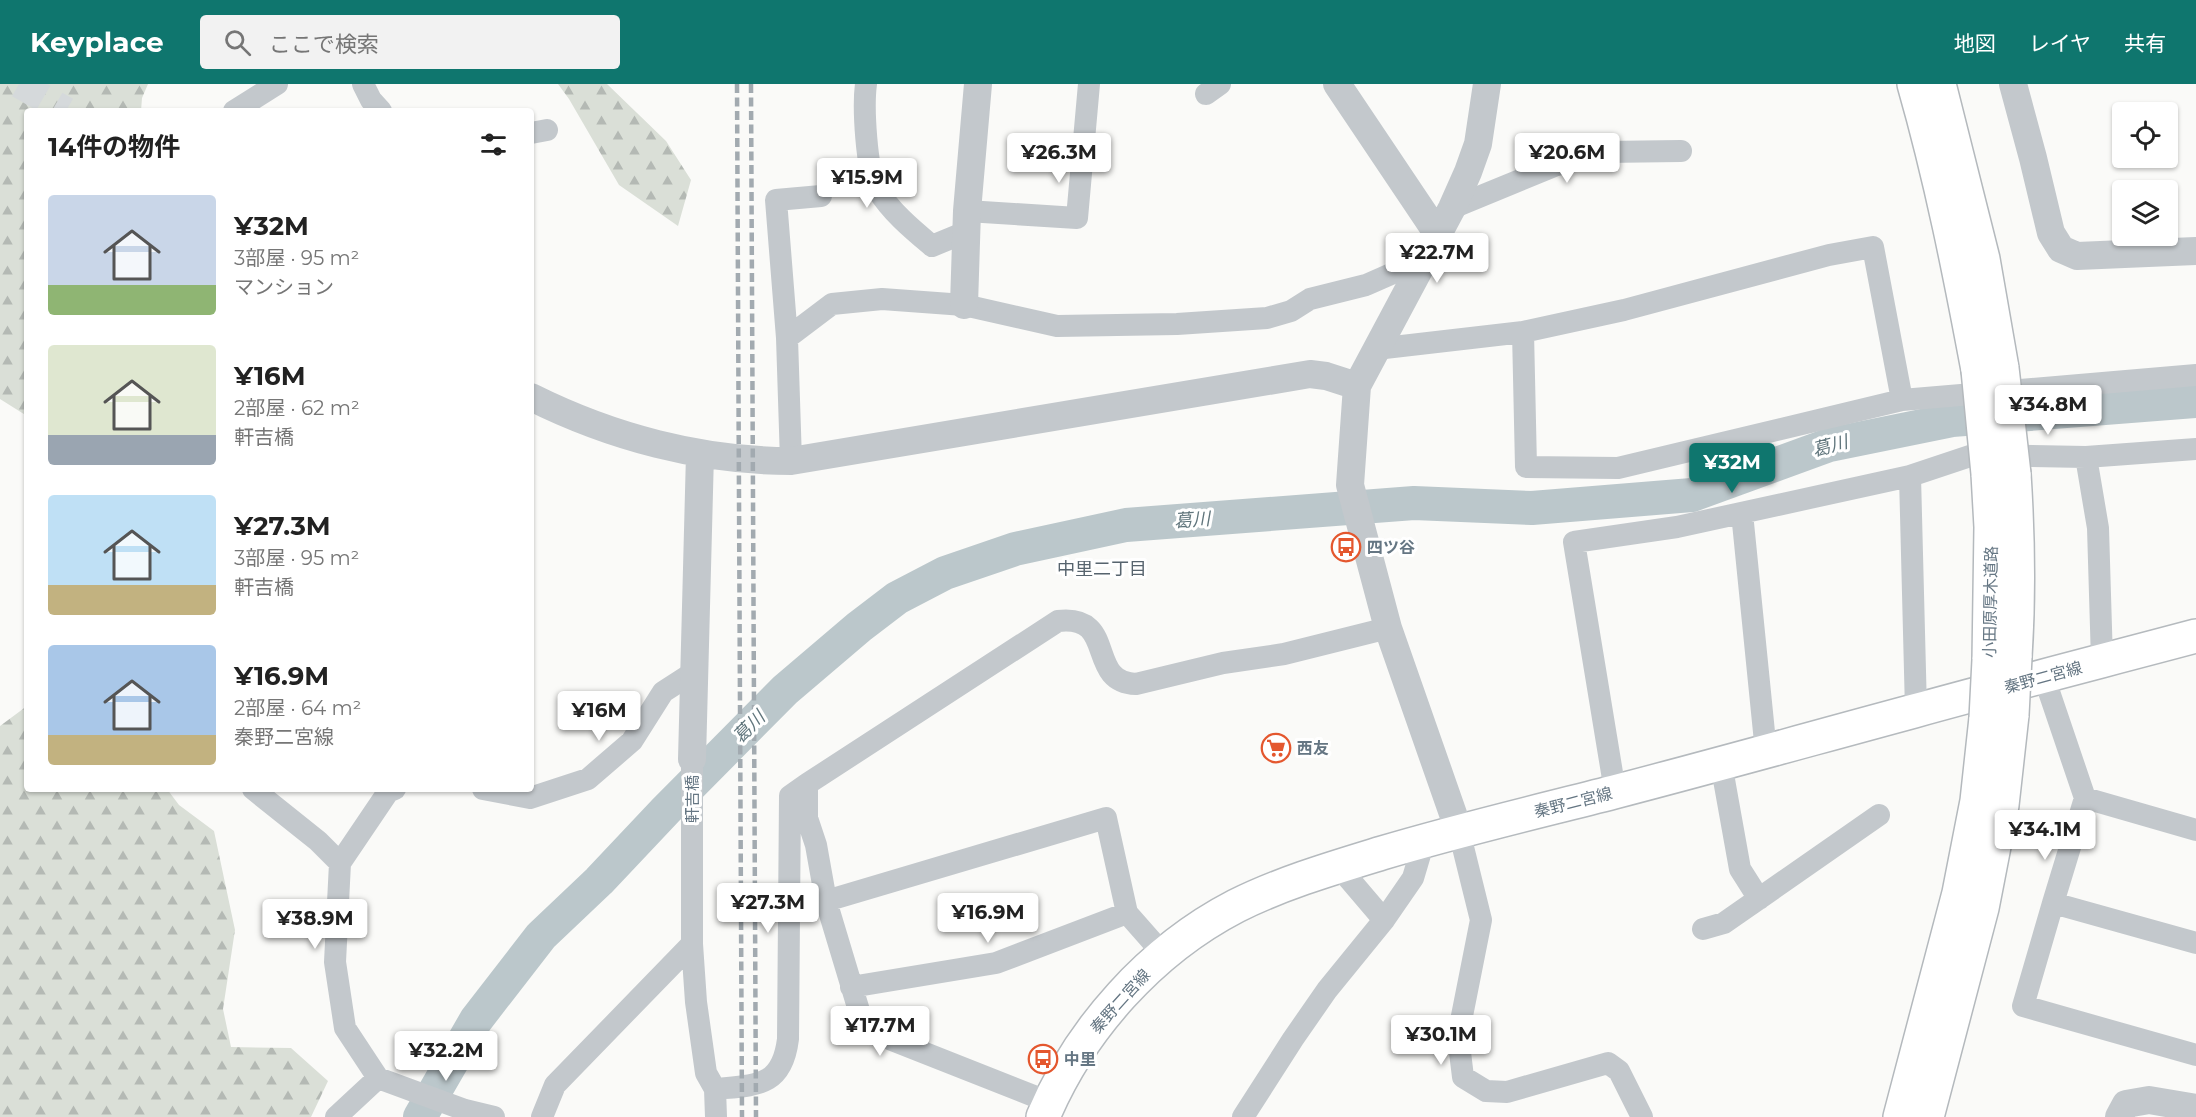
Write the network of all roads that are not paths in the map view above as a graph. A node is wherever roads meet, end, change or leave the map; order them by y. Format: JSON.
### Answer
{"nodes":[{"id":1,"x":277,"y":84,"type":"edge"},
{"id":2,"x":363,"y":84,"type":"edge"},
{"id":3,"x":866,"y":84,"type":"edge"},
{"id":4,"x":978,"y":84,"type":"edge"},
{"id":5,"x":1089,"y":84,"type":"edge"},
{"id":6,"x":1337,"y":84,"type":"edge"},
{"id":7,"x":1487,"y":84,"type":"edge"},
{"id":8,"x":1914,"y":84,"type":"edge"},
{"id":9,"x":1938,"y":84,"type":"edge"},
{"id":10,"x":2013,"y":84,"type":"edge"},
{"id":11,"x":239,"y":108,"type":"edge"},
{"id":12,"x":378,"y":108,"type":"edge"},
{"id":13,"x":1681,"y":151,"type":"dead end"},
{"id":14,"x":821,"y":196,"type":"dead end"},
{"id":15,"x":1452,"y":208,"type":"junction"},
{"id":16,"x":967,"y":222,"type":"junction"},
{"id":17,"x":1437,"y":232,"type":"junction"},
{"id":18,"x":2196,"y":251,"type":"edge"},
{"id":19,"x":1423,"y":260,"type":"junction"},
{"id":20,"x":964,"y":306,"type":"junction"},
{"id":21,"x":1523,"y":333,"type":"junction"},
{"id":22,"x":787,"y":338,"type":"junction"},
{"id":23,"x":1376,"y":349,"type":"junction"},
{"id":24,"x":1990,"y":369,"type":"junction"},
{"id":25,"x":2196,"y":375,"type":"edge"},
{"id":26,"x":1357,"y":386,"type":"junction"},
{"id":27,"x":534,"y":398,"type":"edge"},
{"id":28,"x":1902,"y":400,"type":"junction"},
{"id":29,"x":2196,"y":449,"type":"edge"},
{"id":30,"x":700,"y":454,"type":"junction"},
{"id":31,"x":2086,"y":457,"type":"junction"},
{"id":32,"x":790,"y":461,"type":"junction"},
{"id":33,"x":1910,"y":476,"type":"junction"},
{"id":34,"x":1742,"y":513,"type":"junction"},
{"id":35,"x":1388,"y":628,"type":"junction"},
{"id":36,"x":2196,"y":636,"type":"edge"},
{"id":37,"x":2102,"y":662,"type":"junction"},
{"id":38,"x":694,"y":672,"type":"junction"},
{"id":39,"x":2044,"y":677,"type":"junction"},
{"id":40,"x":1916,"y":710,"type":"junction"},
{"id":41,"x":1999,"y":716,"type":"junction"},
{"id":42,"x":1766,"y":752,"type":"junction"},
{"id":43,"x":692,"y":759,"type":"joint"},
{"id":44,"x":1721,"y":764,"type":"junction"},
{"id":45,"x":807,"y":784,"type":"junction"},
{"id":46,"x":257,"y":792,"type":"edge"},
{"id":47,"x":388,"y":792,"type":"edge"},
{"id":48,"x":499,"y":792,"type":"edge"},
{"id":49,"x":1615,"y":792,"type":"junction"},
{"id":50,"x":2085,"y":798,"type":"junction"},
{"id":51,"x":1879,"y":815,"type":"dead end"},
{"id":52,"x":2196,"y":830,"type":"edge"},
{"id":53,"x":1459,"y":831,"type":"junction"},
{"id":54,"x":1424,"y":841,"type":"junction"},
{"id":55,"x":340,"y":863,"type":"junction"},
{"id":56,"x":1338,"y":866,"type":"junction"},
{"id":57,"x":1759,"y":899,"type":"junction"},
{"id":58,"x":826,"y":901,"type":"junction"},
{"id":59,"x":2053,"y":903,"type":"junction"},
{"id":60,"x":1127,"y":913,"type":"junction"},
{"id":61,"x":1384,"y":920,"type":"junction"},
{"id":62,"x":1703,"y":929,"type":"dead end"},
{"id":63,"x":2196,"y":943,"type":"edge"},
{"id":64,"x":692,"y":944,"type":"junction"},
{"id":65,"x":1164,"y":955,"type":"junction"},
{"id":66,"x":851,"y":987,"type":"junction"},
{"id":67,"x":2196,"y":1055,"type":"edge"},
{"id":68,"x":378,"y":1078,"type":"junction"},
{"id":69,"x":715,"y":1089,"type":"junction"},
{"id":70,"x":2196,"y":1108,"type":"edge"},
{"id":71,"x":1046,"y":1109,"type":"edge"},
{"id":72,"x":336,"y":1117,"type":"edge"},
{"id":73,"x":494,"y":1117,"type":"edge"},
{"id":74,"x":542,"y":1117,"type":"edge"},
{"id":75,"x":716,"y":1117,"type":"edge"},
{"id":76,"x":1243,"y":1117,"type":"edge"},
{"id":77,"x":1642,"y":1117,"type":"edge"},
{"id":78,"x":1900,"y":1117,"type":"edge"},
{"id":79,"x":1928,"y":1117,"type":"edge"},
{"id":80,"x":2119,"y":1117,"type":"edge"}],
"edges":[{"from":1,"to":11,"type":"street"},
{"from":2,"to":12,"type":"street"},
{"from":3,"to":16,"type":"street"},
{"from":4,"to":16,"type":"street"},
{"from":5,"to":16,"type":"street"},
{"from":6,"to":17,"type":"street"},
{"from":7,"to":15,"type":"street"},
{"from":8,"to":24,"type":"main road","name":"小田原厚木道路"},
{"from":9,"to":24,"type":"main road","name":"小田原厚木道路"},
{"from":10,"to":18,"type":"street"},
{"from":13,"to":15,"type":"street"},
{"from":14,"to":22,"type":"street"},
{"from":15,"to":17,"type":"street"},
{"from":16,"to":20,"type":"street"},
{"from":17,"to":19,"type":"street"},
{"from":19,"to":20,"type":"street"},
{"from":19,"to":23,"type":"street"},
{"from":20,"to":22,"type":"street"},
{"from":21,"to":23,"type":"street"},
{"from":21,"to":28,"type":"street"},
{"from":21,"to":28,"type":"street"},
{"from":22,"to":32,"type":"street"},
{"from":23,"to":26,"type":"street"},
{"from":24,"to":41,"type":"main road","name":"小田原厚木道路","bridge":true},
{"from":25,"to":28,"type":"street"},
{"from":26,"to":32,"type":"street"},
{"from":26,"to":35,"type":"street"},
{"from":27,"to":30,"type":"street"},
{"from":29,"to":31,"type":"street"},
{"from":30,"to":32,"type":"street"},
{"from":30,"to":38,"type":"street"},
{"from":31,"to":33,"type":"street"},
{"from":31,"to":37,"type":"street"},
{"from":33,"to":34,"type":"street"},
{"from":33,"to":40,"type":"street"},
{"from":34,"to":42,"type":"street"},
{"from":34,"to":49,"type":"street"},
{"from":35,"to":45,"type":"street"},
{"from":35,"to":53,"type":"street"},
{"from":36,"to":37,"type":"main road","name":"秦野二宮線"},
{"from":37,"to":39,"type":"main road","name":"秦野二宮線"},
{"from":38,"to":43,"type":"street"},
{"from":38,"to":48,"type":"street"},
{"from":39,"to":40,"type":"main road","name":"秦野二宮線"},
{"from":39,"to":50,"type":"street"},
{"from":40,"to":42,"type":"main road","name":"秦野二宮線"},
{"from":41,"to":78,"type":"main road","name":"小田原厚木道路"},
{"from":41,"to":79,"type":"main road","name":"小田原厚木道路"},
{"from":42,"to":44,"type":"main road","name":"秦野二宮線"},
{"from":43,"to":64,"type":"street","name":"軒吉橋"},
{"from":44,"to":49,"type":"main road","name":"秦野二宮線"},
{"from":44,"to":57,"type":"street"},
{"from":45,"to":58,"type":"street"},
{"from":45,"to":69,"type":"street"},
{"from":46,"to":55,"type":"street"},
{"from":47,"to":55,"type":"street"},
{"from":49,"to":53,"type":"main road","name":"秦野二宮線"},
{"from":50,"to":52,"type":"street"},
{"from":50,"to":59,"type":"street"},
{"from":51,"to":57,"type":"street"},
{"from":53,"to":54,"type":"main road","name":"秦野二宮線"},
{"from":53,"to":77,"type":"street"},
{"from":54,"to":56,"type":"main road","name":"秦野二宮線"},
{"from":54,"to":61,"type":"street"},
{"from":55,"to":68,"type":"street"},
{"from":56,"to":61,"type":"street"},
{"from":56,"to":65,"type":"main road","name":"秦野二宮線"},
{"from":57,"to":62,"type":"street"},
{"from":58,"to":60,"type":"street"},
{"from":58,"to":66,"type":"street"},
{"from":59,"to":63,"type":"street"},
{"from":59,"to":67,"type":"street"},
{"from":60,"to":65,"type":"street"},
{"from":60,"to":66,"type":"street"},
{"from":61,"to":76,"type":"street"},
{"from":64,"to":69,"type":"street","name":"軒吉橋"},
{"from":64,"to":74,"type":"street"},
{"from":65,"to":71,"type":"main road","name":"秦野二宮線"},
{"from":66,"to":71,"type":"street"},
{"from":68,"to":72,"type":"street"},
{"from":68,"to":73,"type":"street"},
{"from":69,"to":75,"type":"street","name":"軒吉橋"},
{"from":70,"to":80,"type":"street"}]}
